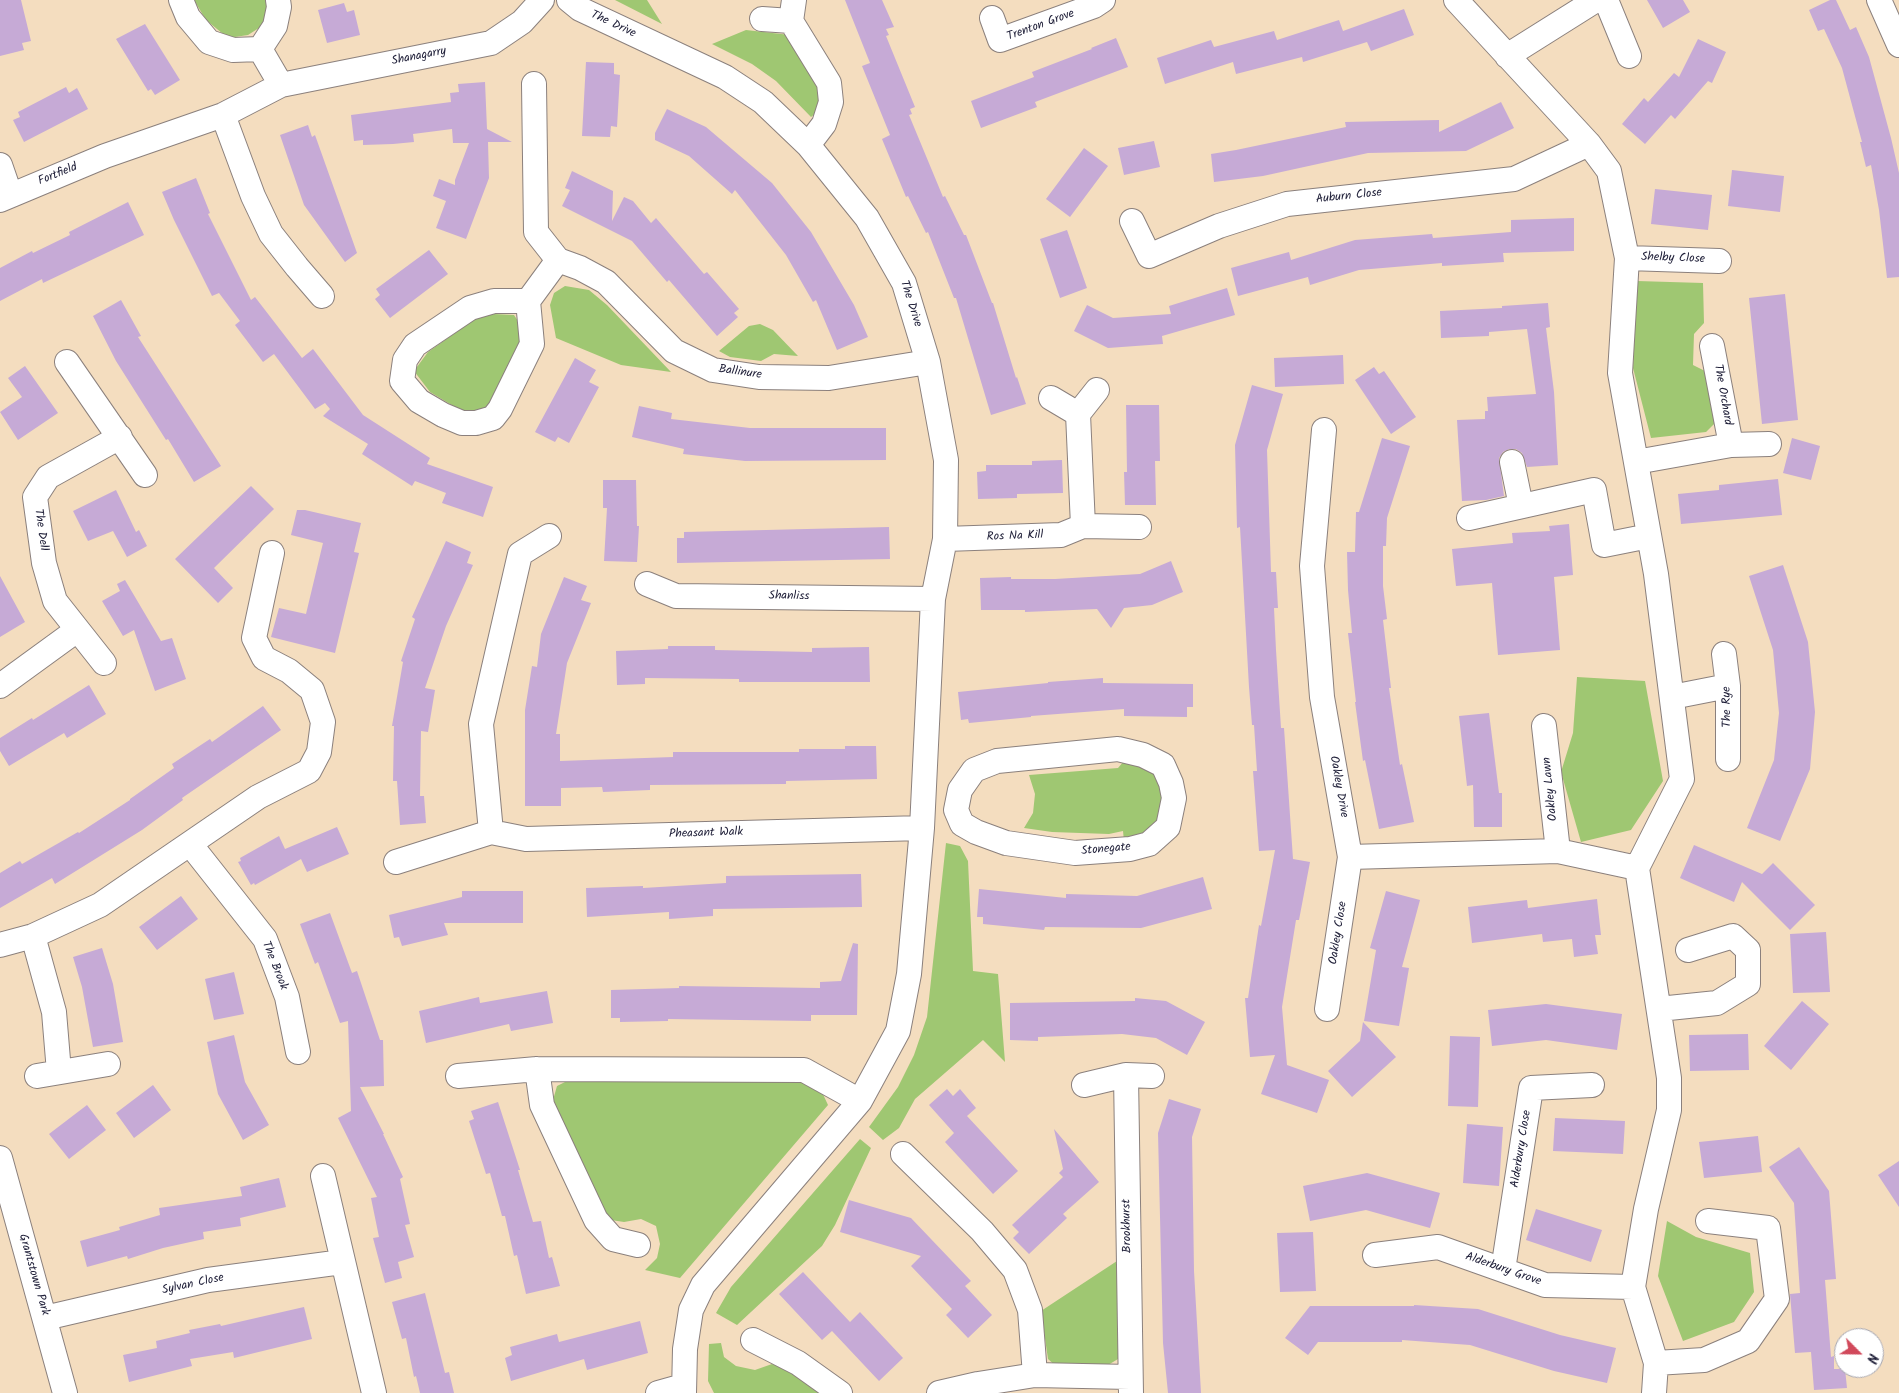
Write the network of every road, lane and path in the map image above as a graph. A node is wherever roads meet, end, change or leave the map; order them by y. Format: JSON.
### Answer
{"nodes":[{"id":1,"x":181,"y":0,"type":"edge"},
{"id":2,"x":278,"y":0,"type":"edge"},
{"id":3,"x":542,"y":0,"type":"edge"},
{"id":4,"x":569,"y":0,"type":"edge"},
{"id":5,"x":1103,"y":0,"type":"edge"},
{"id":6,"x":1456,"y":0,"type":"edge"},
{"id":7,"x":1596,"y":0,"type":"edge"},
{"id":8,"x":1606,"y":0,"type":"edge"},
{"id":9,"x":1879,"y":0,"type":"edge"},
{"id":10,"x":793,"y":10,"type":"edge"},
{"id":11,"x":992,"y":18,"type":"dead end"},
{"id":12,"x":762,"y":20,"type":"dead end"},
{"id":13,"x":1899,"y":45,"type":"edge"},
{"id":14,"x":260,"y":49,"type":"junction"},
{"id":15,"x":1508,"y":56,"type":"junction"},
{"id":16,"x":1630,"y":56,"type":"dead end"},
{"id":17,"x":534,"y":84,"type":"dead end"},
{"id":18,"x":281,"y":85,"type":"junction"},
{"id":19,"x":223,"y":115,"type":"junction"},
{"id":20,"x":1589,"y":144,"type":"junction"},
{"id":21,"x":808,"y":146,"type":"junction"},
{"id":22,"x":106,"y":156,"type":"joint"},
{"id":23,"x":0,"y":165,"type":"edge"},
{"id":24,"x":5,"y":197,"type":"edge"},
{"id":25,"x":1132,"y":221,"type":"dead end"},
{"id":26,"x":1627,"y":258,"type":"junction"},
{"id":27,"x":558,"y":260,"type":"junction"},
{"id":28,"x":1719,"y":260,"type":"dead end"},
{"id":29,"x":322,"y":296,"type":"dead end"},
{"id":30,"x":528,"y":301,"type":"junction"},
{"id":31,"x":1712,"y":346,"type":"dead end"},
{"id":32,"x":66,"y":362,"type":"dead end"},
{"id":33,"x":928,"y":362,"type":"junction"},
{"id":34,"x":1097,"y":390,"type":"dead end"},
{"id":35,"x":1050,"y":398,"type":"dead end"},
{"id":36,"x":1078,"y":414,"type":"junction"},
{"id":37,"x":1324,"y":430,"type":"dead end"},
{"id":38,"x":120,"y":437,"type":"junction"},
{"id":39,"x":1769,"y":444,"type":"dead end"},
{"id":40,"x":1731,"y":445,"type":"junction"},
{"id":41,"x":1512,"y":462,"type":"dead end"},
{"id":42,"x":1636,"y":462,"type":"junction"},
{"id":43,"x":145,"y":475,"type":"dead end"},
{"id":44,"x":1521,"y":506,"type":"junction"},
{"id":45,"x":1469,"y":518,"type":"dead end"},
{"id":46,"x":1083,"y":526,"type":"junction"},
{"id":47,"x":1139,"y":527,"type":"dead end"},
{"id":48,"x":548,"y":536,"type":"dead end"},
{"id":49,"x":1649,"y":536,"type":"junction"},
{"id":50,"x":945,"y":539,"type":"junction"},
{"id":51,"x":272,"y":553,"type":"dead end"},
{"id":52,"x":647,"y":584,"type":"dead end"},
{"id":53,"x":933,"y":599,"type":"junction"},
{"id":54,"x":77,"y":630,"type":"junction"},
{"id":55,"x":1724,"y":654,"type":"dead end"},
{"id":56,"x":104,"y":663,"type":"dead end"},
{"id":57,"x":0,"y":686,"type":"edge"},
{"id":58,"x":1728,"y":686,"type":"junction"},
{"id":59,"x":1672,"y":697,"type":"junction"},
{"id":60,"x":1544,"y":726,"type":"dead end"},
{"id":61,"x":1728,"y":759,"type":"dead end"},
{"id":62,"x":956,"y":810,"type":"junction"},
{"id":63,"x":922,"y":819,"type":"junction"},
{"id":64,"x":491,"y":832,"type":"junction"},
{"id":65,"x":190,"y":844,"type":"junction"},
{"id":66,"x":1558,"y":851,"type":"junction"},
{"id":67,"x":1350,"y":857,"type":"junction"},
{"id":68,"x":396,"y":862,"type":"dead end"},
{"id":69,"x":1637,"y":868,"type":"junction"},
{"id":70,"x":33,"y":936,"type":"junction"},
{"id":71,"x":0,"y":945,"type":"edge"},
{"id":72,"x":1688,"y":950,"type":"dead end"},
{"id":73,"x":1328,"y":1009,"type":"dead end"},
{"id":74,"x":1659,"y":1009,"type":"junction"},
{"id":75,"x":298,"y":1052,"type":"dead end"},
{"id":76,"x":108,"y":1064,"type":"dead end"},
{"id":77,"x":537,"y":1068,"type":"junction"},
{"id":78,"x":1126,"y":1075,"type":"junction"},
{"id":79,"x":458,"y":1076,"type":"dead end"},
{"id":80,"x":1152,"y":1076,"type":"dead end"},
{"id":81,"x":1592,"y":1084,"type":"dead end"},
{"id":82,"x":1084,"y":1085,"type":"dead end"},
{"id":83,"x":860,"y":1101,"type":"junction"},
{"id":84,"x":904,"y":1154,"type":"dead end"},
{"id":85,"x":0,"y":1158,"type":"edge"},
{"id":86,"x":323,"y":1176,"type":"dead end"},
{"id":87,"x":1708,"y":1221,"type":"dead end"},
{"id":88,"x":638,"y":1245,"type":"dead end"},
{"id":89,"x":1375,"y":1255,"type":"dead end"},
{"id":90,"x":342,"y":1262,"type":"junction"},
{"id":91,"x":1502,"y":1270,"type":"junction"},
{"id":92,"x":1633,"y":1287,"type":"junction"},
{"id":93,"x":45,"y":1318,"type":"junction"},
{"id":94,"x":753,"y":1340,"type":"dead end"},
{"id":95,"x":1656,"y":1363,"type":"junction"},
{"id":96,"x":1035,"y":1375,"type":"junction"},
{"id":97,"x":1131,"y":1385,"type":"edge"},
{"id":98,"x":684,"y":1389,"type":"edge"},
{"id":99,"x":65,"y":1393,"type":"edge"},
{"id":100,"x":374,"y":1393,"type":"edge"},
{"id":101,"x":658,"y":1393,"type":"edge"},
{"id":102,"x":840,"y":1393,"type":"edge"},
{"id":103,"x":939,"y":1393,"type":"edge"},
{"id":104,"x":1654,"y":1393,"type":"edge"}],
"edges":[{"from":1,"to":14,"type":"street"},
{"from":2,"to":14,"type":"street"},
{"from":3,"to":18,"type":"street","name":"Shanagarry"},
{"from":4,"to":21,"type":"street","name":"The Drive"},
{"from":5,"to":11,"type":"street","name":"Trenton Grove"},
{"from":6,"to":15,"type":"street"},
{"from":7,"to":15,"type":"street"},
{"from":8,"to":16,"type":"street"},
{"from":9,"to":13,"type":"street"},
{"from":10,"to":12,"type":"street"},
{"from":10,"to":21,"type":"street"},
{"from":14,"to":18,"type":"street"},
{"from":15,"to":20,"type":"street"},
{"from":17,"to":27,"type":"street"},
{"from":18,"to":19,"type":"street","name":"Shanagarry"},
{"from":19,"to":22,"type":"street","name":"Shanagarry"},
{"from":19,"to":29,"type":"street"},
{"from":20,"to":25,"type":"street","name":"Auburn Close"},
{"from":20,"to":26,"type":"street"},
{"from":21,"to":33,"type":"street","name":"The Drive"},
{"from":22,"to":24,"type":"street","name":"Fortfield"},
{"from":23,"to":24,"type":"street","name":"Fortfield"},
{"from":26,"to":28,"type":"street","name":"Shelby Close"},
{"from":26,"to":42,"type":"street"},
{"from":27,"to":30,"type":"street"},
{"from":27,"to":33,"type":"street","name":"Ballinure"},
{"from":30,"to":30,"type":"street"},
{"from":31,"to":40,"type":"street","name":"The Orchard"},
{"from":32,"to":38,"type":"street"},
{"from":33,"to":50,"type":"street","name":"The Drive"},
{"from":34,"to":36,"type":"street"},
{"from":35,"to":36,"type":"street"},
{"from":36,"to":46,"type":"street"},
{"from":37,"to":67,"type":"street","name":"Oakley Drive"},
{"from":38,"to":43,"type":"street"},
{"from":38,"to":54,"type":"street","name":"The Dell"},
{"from":39,"to":40,"type":"street"},
{"from":40,"to":42,"type":"street"},
{"from":41,"to":44,"type":"street"},
{"from":42,"to":49,"type":"street"},
{"from":44,"to":45,"type":"street"},
{"from":44,"to":49,"type":"street"},
{"from":46,"to":47,"type":"street","name":"Ros Na Kill"},
{"from":46,"to":50,"type":"street","name":"Ros Na Kill"},
{"from":48,"to":64,"type":"street"},
{"from":49,"to":59,"type":"street"},
{"from":50,"to":53,"type":"street","name":"The Drive"},
{"from":51,"to":65,"type":"street"},
{"from":52,"to":53,"type":"street","name":"Shanliss"},
{"from":53,"to":63,"type":"street","name":"The Drive"},
{"from":54,"to":56,"type":"street","name":"The Dell"},
{"from":54,"to":57,"type":"street"},
{"from":55,"to":58,"type":"street","name":"The Rye"},
{"from":58,"to":59,"type":"street"},
{"from":58,"to":61,"type":"street","name":"The Rye"},
{"from":59,"to":69,"type":"street"},
{"from":60,"to":66,"type":"street","name":"Oakley Lawn"},
{"from":62,"to":62,"type":"street","name":"Stonegate"},
{"from":62,"to":63,"type":"street"},
{"from":63,"to":64,"type":"street","name":"Pheasant Walk"},
{"from":63,"to":83,"type":"street","name":"The Drive"},
{"from":64,"to":68,"type":"street"},
{"from":65,"to":70,"type":"street"},
{"from":65,"to":75,"type":"street","name":"The Brook"},
{"from":66,"to":67,"type":"street"},
{"from":66,"to":69,"type":"street"},
{"from":67,"to":73,"type":"street","name":"Oakley Close"},
{"from":69,"to":74,"type":"street"},
{"from":70,"to":71,"type":"street"},
{"from":70,"to":76,"type":"street"},
{"from":72,"to":74,"type":"street"},
{"from":74,"to":92,"type":"street"},
{"from":77,"to":79,"type":"street"},
{"from":77,"to":83,"type":"street"},
{"from":77,"to":88,"type":"street"},
{"from":78,"to":80,"type":"street"},
{"from":78,"to":82,"type":"street"},
{"from":78,"to":97,"type":"street","name":"Brookhurst"},
{"from":81,"to":91,"type":"street","name":"Alderbury Close"},
{"from":83,"to":98,"type":"street","name":"The Drive"},
{"from":84,"to":96,"type":"street"},
{"from":85,"to":93,"type":"street","name":"Grantstown Park"},
{"from":86,"to":90,"type":"street"},
{"from":87,"to":95,"type":"street"},
{"from":89,"to":91,"type":"street","name":"Alderbury Grove"},
{"from":90,"to":93,"type":"street","name":"Sylvan Close"},
{"from":90,"to":100,"type":"street"},
{"from":91,"to":92,"type":"street","name":"Alderbury Grove"},
{"from":92,"to":95,"type":"street"},
{"from":93,"to":99,"type":"street","name":"Grantstown Park"},
{"from":94,"to":102,"type":"street"},
{"from":95,"to":104,"type":"street"},
{"from":96,"to":97,"type":"street","name":"Brookhurst"},
{"from":96,"to":103,"type":"street","name":"Brookhurst"},
{"from":98,"to":101,"type":"street"}]}
